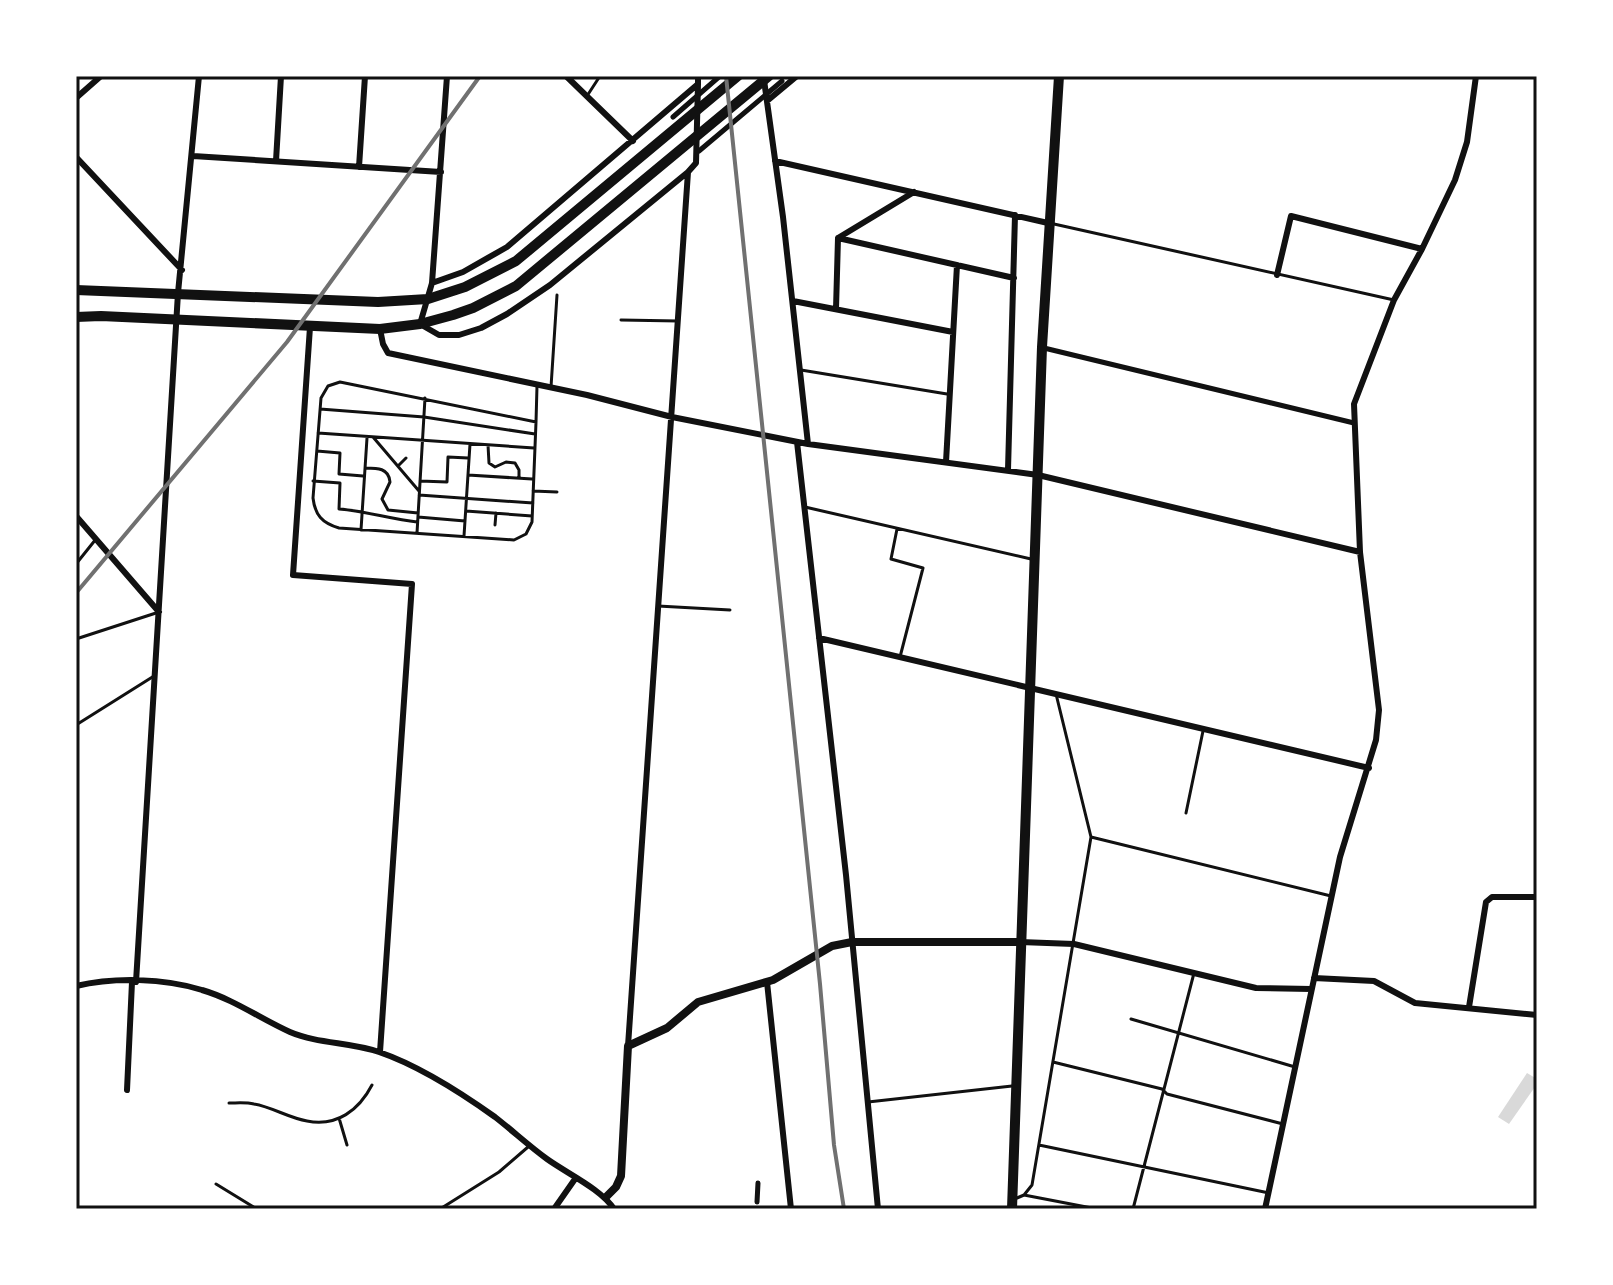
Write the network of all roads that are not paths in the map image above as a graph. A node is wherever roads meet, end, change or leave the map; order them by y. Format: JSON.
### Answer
{"nodes":[{"id":1,"x":101,"y":76,"type":"edge"},
{"id":2,"x":199,"y":76,"type":"edge"},
{"id":3,"x":281,"y":76,"type":"edge"},
{"id":4,"x":365,"y":76,"type":"edge"},
{"id":5,"x":447,"y":76,"type":"edge"},
{"id":6,"x":566,"y":76,"type":"edge"},
{"id":7,"x":600,"y":76,"type":"edge"},
{"id":8,"x":698,"y":76,"type":"edge"},
{"id":9,"x":720,"y":76,"type":"edge"},
{"id":10,"x":738,"y":76,"type":"edge"},
{"id":11,"x":766,"y":76,"type":"edge"},
{"id":12,"x":797,"y":76,"type":"edge"},
{"id":13,"x":1059,"y":76,"type":"edge"},
{"id":14,"x":1476,"y":76,"type":"edge"},
{"id":15,"x":782,"y":81,"type":"dead end"},
{"id":16,"x":698,"y":84,"type":"junction"},
{"id":17,"x":587,"y":96,"type":"junction"},
{"id":18,"x":76,"y":98,"type":"edge"},
{"id":19,"x":767,"y":101,"type":"junction"},
{"id":20,"x":673,"y":117,"type":"dead end"},
{"id":21,"x":633,"y":141,"type":"junction"},
{"id":22,"x":699,"y":151,"type":"dead end"},
{"id":23,"x":193,"y":156,"type":"junction"},
{"id":24,"x":76,"y":157,"type":"edge"},
{"id":25,"x":276,"y":161,"type":"junction"},
{"id":26,"x":775,"y":161,"type":"junction"},
{"id":27,"x":359,"y":167,"type":"junction"},
{"id":28,"x":441,"y":172,"type":"junction"},
{"id":29,"x":688,"y":172,"type":"junction"},
{"id":30,"x":914,"y":192,"type":"junction"},
{"id":31,"x":1015,"y":215,"type":"junction"},
{"id":32,"x":1048,"y":223,"type":"junction"},
{"id":33,"x":838,"y":238,"type":"junction"},
{"id":34,"x":1422,"y":249,"type":"junction"},
{"id":35,"x":957,"y":265,"type":"junction"},
{"id":36,"x":182,"y":270,"type":"junction"},
{"id":37,"x":1277,"y":275,"type":"junction"},
{"id":38,"x":1014,"y":278,"type":"junction"},
{"id":39,"x":432,"y":283,"type":"junction"},
{"id":40,"x":76,"y":290,"type":"edge"},
{"id":41,"x":178,"y":293,"type":"junction"},
{"id":42,"x":557,"y":295,"type":"dead end"},
{"id":43,"x":428,"y":299,"type":"junction"},
{"id":44,"x":1394,"y":300,"type":"junction"},
{"id":45,"x":793,"y":301,"type":"junction"},
{"id":46,"x":836,"y":309,"type":"junction"},
{"id":47,"x":76,"y":317,"type":"edge"},
{"id":48,"x":621,"y":320,"type":"dead end"},
{"id":49,"x":177,"y":321,"type":"junction"},
{"id":50,"x":678,"y":321,"type":"junction"},
{"id":51,"x":420,"y":324,"type":"junction"},
{"id":52,"x":310,"y":327,"type":"junction"},
{"id":53,"x":380,"y":329,"type":"junction"},
{"id":54,"x":953,"y":332,"type":"junction"},
{"id":55,"x":1042,"y":347,"type":"junction"},
{"id":56,"x":801,"y":370,"type":"junction"},
{"id":57,"x":537,"y":384,"type":"junction"},
{"id":58,"x":551,"y":387,"type":"junction"},
{"id":59,"x":950,"y":394,"type":"junction"},
{"id":60,"x":425,"y":398,"type":"junction"},
{"id":61,"x":320,"y":409,"type":"junction"},
{"id":62,"x":424,"y":417,"type":"junction"},
{"id":63,"x":672,"y":417,"type":"junction"},
{"id":64,"x":536,"y":422,"type":"junction"},
{"id":65,"x":1354,"y":423,"type":"junction"},
{"id":66,"x":318,"y":433,"type":"junction"},
{"id":67,"x":535,"y":434,"type":"junction"},
{"id":68,"x":370,"y":437,"type":"junction"},
{"id":69,"x":423,"y":441,"type":"junction"},
{"id":70,"x":797,"y":442,"type":"junction"},
{"id":71,"x":470,"y":444,"type":"junction"},
{"id":72,"x":808,"y":444,"type":"junction"},
{"id":73,"x":488,"y":445,"type":"junction"},
{"id":74,"x":535,"y":448,"type":"junction"},
{"id":75,"x":317,"y":451,"type":"junction"},
{"id":76,"x":406,"y":458,"type":"dead end"},
{"id":77,"x":469,"y":458,"type":"junction"},
{"id":78,"x":946,"y":462,"type":"junction"},
{"id":79,"x":398,"y":466,"type":"junction"},
{"id":80,"x":366,"y":468,"type":"junction"},
{"id":81,"x":1008,"y":470,"type":"junction"},
{"id":82,"x":468,"y":475,"type":"junction"},
{"id":83,"x":1038,"y":475,"type":"junction"},
{"id":84,"x":365,"y":476,"type":"junction"},
{"id":85,"x":519,"y":478,"type":"junction"},
{"id":86,"x":534,"y":479,"type":"junction"},
{"id":87,"x":313,"y":481,"type":"junction"},
{"id":88,"x":420,"y":481,"type":"junction"},
{"id":89,"x":533,"y":491,"type":"junction"},
{"id":90,"x":557,"y":492,"type":"dead end"},
{"id":91,"x":419,"y":493,"type":"junction"},
{"id":92,"x":467,"y":498,"type":"junction"},
{"id":93,"x":533,"y":503,"type":"junction"},
{"id":94,"x":805,"y":507,"type":"junction"},
{"id":95,"x":363,"y":511,"type":"junction"},
{"id":96,"x":466,"y":511,"type":"junction"},
{"id":97,"x":496,"y":513,"type":"junction"},
{"id":98,"x":76,"y":516,"type":"edge"},
{"id":99,"x":532,"y":516,"type":"junction"},
{"id":100,"x":418,"y":517,"type":"junction"},
{"id":101,"x":465,"y":521,"type":"junction"},
{"id":102,"x":495,"y":525,"type":"dead end"},
{"id":103,"x":897,"y":529,"type":"junction"},
{"id":104,"x":361,"y":530,"type":"junction"},
{"id":105,"x":417,"y":533,"type":"junction"},
{"id":106,"x":464,"y":536,"type":"junction"},
{"id":107,"x":96,"y":539,"type":"junction"},
{"id":108,"x":1360,"y":552,"type":"junction"},
{"id":109,"x":1035,"y":560,"type":"junction"},
{"id":110,"x":76,"y":564,"type":"edge"},
{"id":111,"x":658,"y":606,"type":"junction"},
{"id":112,"x":730,"y":610,"type":"dead end"},
{"id":113,"x":159,"y":612,"type":"junction"},
{"id":114,"x":819,"y":638,"type":"junction"},
{"id":115,"x":76,"y":639,"type":"edge"},
{"id":116,"x":900,"y":658,"type":"junction"},
{"id":117,"x":154,"y":676,"type":"junction"},
{"id":118,"x":1031,"y":688,"type":"junction"},
{"id":119,"x":1056,"y":694,"type":"junction"},
{"id":120,"x":76,"y":725,"type":"edge"},
{"id":121,"x":1204,"y":728,"type":"junction"},
{"id":122,"x":1369,"y":768,"type":"junction"},
{"id":123,"x":1186,"y":813,"type":"dead end"},
{"id":124,"x":1091,"y":837,"type":"junction"},
{"id":125,"x":1331,"y":896,"type":"junction"},
{"id":126,"x":1537,"y":897,"type":"edge"},
{"id":127,"x":852,"y":942,"type":"junction"},
{"id":128,"x":1020,"y":942,"type":"junction"},
{"id":129,"x":1074,"y":944,"type":"junction"},
{"id":130,"x":1194,"y":973,"type":"junction"},
{"id":131,"x":1314,"y":978,"type":"junction"},
{"id":132,"x":134,"y":982,"type":"junction"},
{"id":133,"x":767,"y":982,"type":"junction"},
{"id":134,"x":76,"y":986,"type":"edge"},
{"id":135,"x":1311,"y":989,"type":"junction"},
{"id":136,"x":1469,"y":1007,"type":"junction"},
{"id":137,"x":1537,"y":1015,"type":"edge"},
{"id":138,"x":1131,"y":1019,"type":"dead end"},
{"id":139,"x":1178,"y":1031,"type":"junction"},
{"id":140,"x":628,"y":1046,"type":"junction"},
{"id":141,"x":380,"y":1052,"type":"junction"},
{"id":142,"x":1053,"y":1062,"type":"junction"},
{"id":143,"x":1295,"y":1067,"type":"junction"},
{"id":144,"x":372,"y":1085,"type":"dead end"},
{"id":145,"x":1016,"y":1086,"type":"junction"},
{"id":146,"x":1162,"y":1089,"type":"junction"},
{"id":147,"x":127,"y":1090,"type":"dead end"},
{"id":148,"x":868,"y":1102,"type":"junction"},
{"id":149,"x":229,"y":1103,"type":"dead end"},
{"id":150,"x":339,"y":1118,"type":"junction"},
{"id":151,"x":1283,"y":1124,"type":"junction"},
{"id":152,"x":347,"y":1145,"type":"dead end"},
{"id":153,"x":1039,"y":1145,"type":"junction"},
{"id":154,"x":529,"y":1146,"type":"junction"},
{"id":155,"x":1143,"y":1166,"type":"junction"},
{"id":156,"x":575,"y":1179,"type":"junction"},
{"id":157,"x":758,"y":1183,"type":"dead end"},
{"id":158,"x":216,"y":1184,"type":"dead end"},
{"id":159,"x":1269,"y":1193,"type":"junction"},
{"id":160,"x":1024,"y":1195,"type":"junction"},
{"id":161,"x":606,"y":1197,"type":"junction"},
{"id":162,"x":757,"y":1202,"type":"dead end"},
{"id":163,"x":1012,"y":1204,"type":"edge"},
{"id":164,"x":257,"y":1209,"type":"edge"},
{"id":165,"x":440,"y":1209,"type":"edge"},
{"id":166,"x":554,"y":1209,"type":"edge"},
{"id":167,"x":614,"y":1209,"type":"edge"},
{"id":168,"x":791,"y":1209,"type":"edge"},
{"id":169,"x":878,"y":1209,"type":"edge"},
{"id":170,"x":1097,"y":1209,"type":"edge"},
{"id":171,"x":1133,"y":1209,"type":"edge"},
{"id":172,"x":1265,"y":1209,"type":"edge"}],
"edges":[{"from":1,"to":18,"type":"street"},
{"from":2,"to":23,"type":"street"},
{"from":3,"to":25,"type":"street"},
{"from":4,"to":27,"type":"street"},
{"from":5,"to":28,"type":"street"},
{"from":6,"to":17,"type":"street"},
{"from":7,"to":17,"type":"lane"},
{"from":8,"to":16,"type":"street"},
{"from":9,"to":20,"type":"street"},
{"from":10,"to":43,"type":"main road"},
{"from":11,"to":19,"type":"street"},
{"from":11,"to":51,"type":"main road"},
{"from":12,"to":19,"type":"street"},
{"from":13,"to":32,"type":"main road"},
{"from":14,"to":34,"type":"street"},
{"from":15,"to":22,"type":"street"},
{"from":16,"to":21,"type":"street"},
{"from":16,"to":29,"type":"street"},
{"from":17,"to":21,"type":"street"},
{"from":19,"to":26,"type":"street"},
{"from":21,"to":39,"type":"street"},
{"from":23,"to":25,"type":"street"},
{"from":23,"to":36,"type":"street"},
{"from":24,"to":36,"type":"street"},
{"from":25,"to":27,"type":"street"},
{"from":26,"to":30,"type":"street"},
{"from":26,"to":45,"type":"street"},
{"from":27,"to":28,"type":"street"},
{"from":28,"to":39,"type":"street"},
{"from":29,"to":50,"type":"street"},
{"from":29,"to":51,"type":"street"},
{"from":30,"to":31,"type":"street"},
{"from":30,"to":33,"type":"street"},
{"from":31,"to":32,"type":"street"},
{"from":31,"to":38,"type":"street"},
{"from":32,"to":37,"type":"lane"},
{"from":32,"to":55,"type":"main road"},
{"from":33,"to":35,"type":"street"},
{"from":33,"to":46,"type":"street"},
{"from":34,"to":37,"type":"street"},
{"from":34,"to":44,"type":"street"},
{"from":35,"to":38,"type":"street"},
{"from":35,"to":54,"type":"street"},
{"from":36,"to":41,"type":"street"},
{"from":37,"to":44,"type":"lane"},
{"from":38,"to":81,"type":"street"},
{"from":39,"to":43,"type":"street"},
{"from":40,"to":41,"type":"main road"},
{"from":41,"to":43,"type":"main road"},
{"from":41,"to":49,"type":"street"},
{"from":42,"to":58,"type":"lane"},
{"from":43,"to":51,"type":"street"},
{"from":44,"to":65,"type":"street"},
{"from":45,"to":46,"type":"street"},
{"from":45,"to":56,"type":"street"},
{"from":46,"to":54,"type":"street"},
{"from":47,"to":49,"type":"main road"},
{"from":48,"to":50,"type":"lane"},
{"from":49,"to":52,"type":"main road"},
{"from":49,"to":113,"type":"street"},
{"from":50,"to":63,"type":"street"},
{"from":51,"to":53,"type":"main road"},
{"from":52,"to":53,"type":"main road"},
{"from":52,"to":141,"type":"street"},
{"from":53,"to":57,"type":"street"},
{"from":54,"to":59,"type":"street"},
{"from":55,"to":65,"type":"street"},
{"from":55,"to":83,"type":"main road"},
{"from":56,"to":59,"type":"lane"},
{"from":56,"to":72,"type":"street"},
{"from":57,"to":58,"type":"street"},
{"from":57,"to":64,"type":"lane"},
{"from":58,"to":63,"type":"street"},
{"from":59,"to":78,"type":"street"},
{"from":60,"to":61,"type":"lane"},
{"from":60,"to":62,"type":"lane"},
{"from":60,"to":64,"type":"lane"},
{"from":61,"to":62,"type":"lane"},
{"from":61,"to":66,"type":"lane"},
{"from":62,"to":67,"type":"lane"},
{"from":62,"to":69,"type":"lane"},
{"from":63,"to":70,"type":"street"},
{"from":63,"to":111,"type":"street"},
{"from":64,"to":67,"type":"lane"},
{"from":65,"to":108,"type":"street"},
{"from":66,"to":68,"type":"lane"},
{"from":66,"to":75,"type":"lane"},
{"from":67,"to":74,"type":"lane"},
{"from":68,"to":69,"type":"lane"},
{"from":68,"to":79,"type":"lane"},
{"from":68,"to":80,"type":"lane"},
{"from":69,"to":71,"type":"lane"},
{"from":69,"to":88,"type":"lane"},
{"from":70,"to":72,"type":"street"},
{"from":70,"to":94,"type":"street"},
{"from":71,"to":73,"type":"lane"},
{"from":71,"to":77,"type":"lane"},
{"from":72,"to":78,"type":"street"},
{"from":73,"to":74,"type":"lane"},
{"from":73,"to":85,"type":"lane"},
{"from":74,"to":86,"type":"lane"},
{"from":75,"to":84,"type":"lane"},
{"from":75,"to":87,"type":"lane"},
{"from":76,"to":79,"type":"lane"},
{"from":77,"to":82,"type":"lane"},
{"from":77,"to":88,"type":"lane"},
{"from":78,"to":81,"type":"street"},
{"from":79,"to":91,"type":"lane"},
{"from":80,"to":84,"type":"lane"},
{"from":80,"to":100,"type":"lane"},
{"from":81,"to":83,"type":"street"},
{"from":82,"to":85,"type":"lane"},
{"from":82,"to":92,"type":"lane"},
{"from":83,"to":108,"type":"street"},
{"from":83,"to":109,"type":"main road"},
{"from":84,"to":95,"type":"lane"},
{"from":85,"to":86,"type":"lane"},
{"from":86,"to":89,"type":"lane"},
{"from":87,"to":95,"type":"lane"},
{"from":87,"to":104,"type":"lane"},
{"from":88,"to":91,"type":"lane"},
{"from":89,"to":90,"type":"lane"},
{"from":89,"to":93,"type":"lane"},
{"from":91,"to":92,"type":"lane"},
{"from":91,"to":100,"type":"lane"},
{"from":92,"to":93,"type":"lane"},
{"from":92,"to":96,"type":"lane"},
{"from":93,"to":99,"type":"lane"},
{"from":94,"to":103,"type":"lane"},
{"from":94,"to":114,"type":"street"},
{"from":95,"to":100,"type":"lane"},
{"from":95,"to":104,"type":"lane"},
{"from":96,"to":97,"type":"lane"},
{"from":96,"to":101,"type":"lane"},
{"from":97,"to":99,"type":"lane"},
{"from":97,"to":102,"type":"lane"},
{"from":98,"to":107,"type":"street"},
{"from":99,"to":106,"type":"lane"},
{"from":100,"to":101,"type":"lane"},
{"from":100,"to":105,"type":"lane"},
{"from":101,"to":106,"type":"lane"},
{"from":103,"to":109,"type":"lane"},
{"from":103,"to":116,"type":"lane"},
{"from":104,"to":105,"type":"lane"},
{"from":105,"to":106,"type":"lane"},
{"from":107,"to":110,"type":"lane"},
{"from":107,"to":113,"type":"street"},
{"from":108,"to":122,"type":"street"},
{"from":109,"to":118,"type":"main road"},
{"from":111,"to":112,"type":"lane"},
{"from":111,"to":140,"type":"street"},
{"from":113,"to":115,"type":"lane"},
{"from":113,"to":117,"type":"street"},
{"from":114,"to":116,"type":"street"},
{"from":114,"to":127,"type":"street"},
{"from":116,"to":118,"type":"street"},
{"from":117,"to":120,"type":"lane"},
{"from":117,"to":132,"type":"street"},
{"from":118,"to":119,"type":"street"},
{"from":118,"to":128,"type":"main road"},
{"from":119,"to":121,"type":"street"},
{"from":119,"to":124,"type":"lane"},
{"from":121,"to":122,"type":"street"},
{"from":121,"to":123,"type":"lane"},
{"from":122,"to":125,"type":"street"},
{"from":124,"to":125,"type":"lane"},
{"from":124,"to":129,"type":"lane"},
{"from":125,"to":131,"type":"street"},
{"from":126,"to":136,"type":"street"},
{"from":127,"to":128,"type":"street"},
{"from":127,"to":133,"type":"street"},
{"from":127,"to":148,"type":"street"},
{"from":128,"to":129,"type":"street"},
{"from":128,"to":145,"type":"main road"},
{"from":129,"to":130,"type":"street"},
{"from":129,"to":142,"type":"lane"},
{"from":130,"to":135,"type":"street"},
{"from":130,"to":139,"type":"lane"},
{"from":131,"to":135,"type":"street"},
{"from":131,"to":136,"type":"street"},
{"from":132,"to":134,"type":"street"},
{"from":132,"to":141,"type":"street"},
{"from":132,"to":147,"type":"street"},
{"from":133,"to":140,"type":"street"},
{"from":133,"to":168,"type":"street"},
{"from":135,"to":143,"type":"street"},
{"from":136,"to":137,"type":"street"},
{"from":138,"to":139,"type":"lane"},
{"from":139,"to":143,"type":"lane"},
{"from":139,"to":146,"type":"lane"},
{"from":140,"to":161,"type":"street"},
{"from":141,"to":154,"type":"street"},
{"from":142,"to":146,"type":"lane"},
{"from":142,"to":153,"type":"lane"},
{"from":143,"to":151,"type":"street"},
{"from":144,"to":150,"type":"lane"},
{"from":145,"to":148,"type":"lane"},
{"from":145,"to":163,"type":"main road"},
{"from":146,"to":151,"type":"lane"},
{"from":146,"to":155,"type":"lane"},
{"from":148,"to":169,"type":"street"},
{"from":149,"to":150,"type":"lane"},
{"from":150,"to":152,"type":"lane"},
{"from":151,"to":159,"type":"street"},
{"from":153,"to":155,"type":"lane"},
{"from":153,"to":160,"type":"lane"},
{"from":154,"to":156,"type":"street"},
{"from":154,"to":165,"type":"lane"},
{"from":155,"to":159,"type":"lane"},
{"from":155,"to":171,"type":"lane"},
{"from":156,"to":161,"type":"street"},
{"from":156,"to":166,"type":"street"},
{"from":157,"to":162,"type":"street"},
{"from":158,"to":164,"type":"lane"},
{"from":159,"to":172,"type":"street"},
{"from":160,"to":163,"type":"lane"},
{"from":160,"to":170,"type":"lane"},
{"from":161,"to":167,"type":"street"}]}
